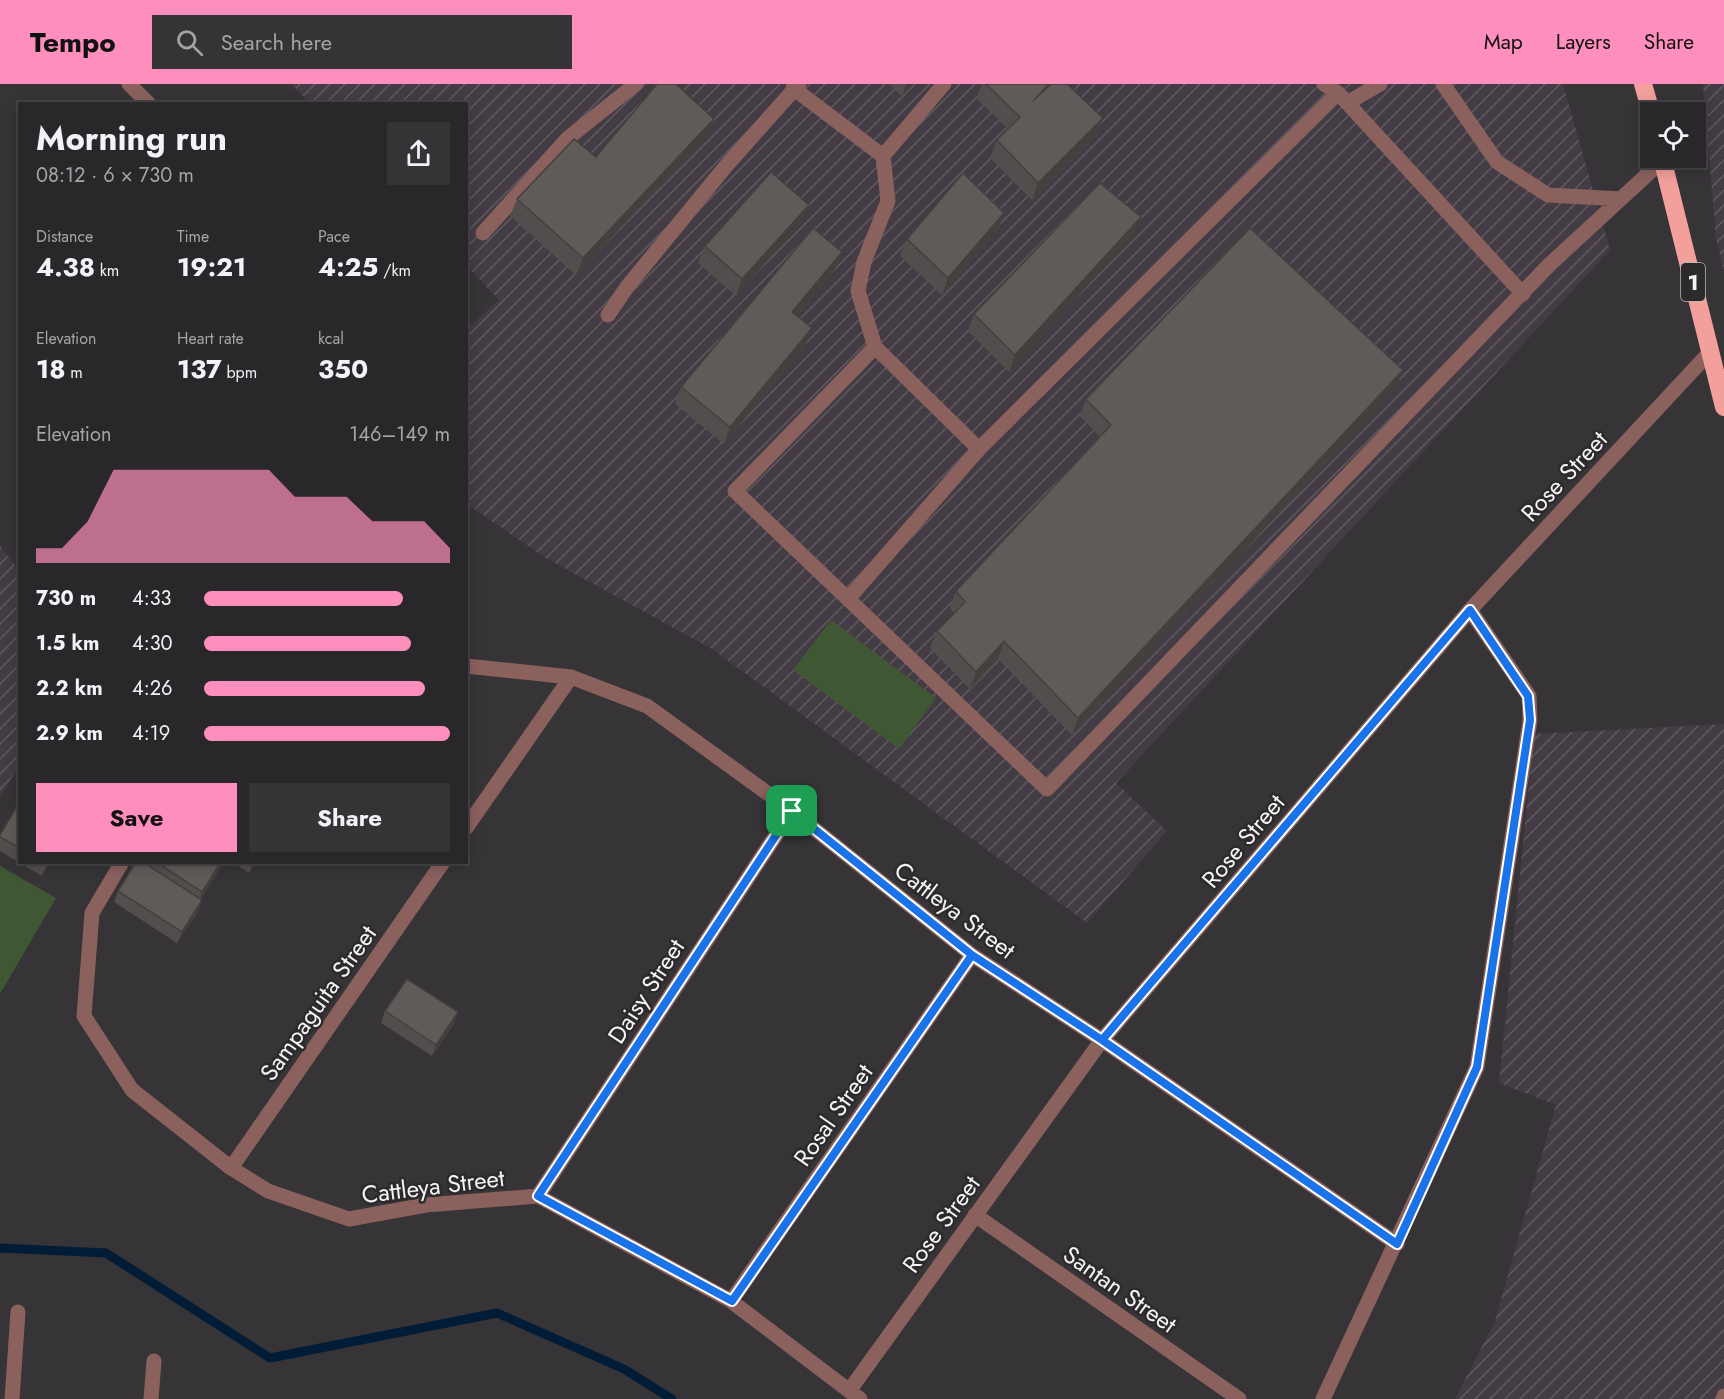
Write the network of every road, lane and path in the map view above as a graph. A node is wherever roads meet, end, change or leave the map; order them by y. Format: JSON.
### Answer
{"nodes":[{"id":1,"x":129,"y":84,"type":"edge"},
{"id":2,"x":636,"y":84,"type":"edge"},
{"id":3,"x":944,"y":84,"type":"edge"},
{"id":4,"x":1324,"y":84,"type":"edge"},
{"id":5,"x":1380,"y":84,"type":"edge"},
{"id":6,"x":1443,"y":84,"type":"edge"},
{"id":7,"x":1643,"y":84,"type":"edge"},
{"id":8,"x":796,"y":86,"type":"edge"},
{"id":9,"x":1343,"y":98,"type":"junction"},
{"id":10,"x":147,"y":102,"type":"edge"},
{"id":11,"x":1648,"y":102,"type":"edge"},
{"id":12,"x":883,"y":156,"type":"junction"},
{"id":13,"x":1654,"y":168,"type":"edge"},
{"id":14,"x":1665,"y":168,"type":"edge"},
{"id":15,"x":1621,"y":199,"type":"junction"},
{"id":16,"x":483,"y":233,"type":"dead end"},
{"id":17,"x":1523,"y":294,"type":"junction"},
{"id":18,"x":608,"y":315,"type":"dead end"},
{"id":19,"x":875,"y":347,"type":"junction"},
{"id":20,"x":1710,"y":352,"type":"junction"},
{"id":21,"x":1724,"y":407,"type":"edge"},
{"id":22,"x":979,"y":450,"type":"junction"},
{"id":23,"x":848,"y":599,"type":"junction"},
{"id":24,"x":1470,"y":610,"type":"junction"},
{"id":25,"x":468,"y":666,"type":"edge"},
{"id":26,"x":571,"y":677,"type":"junction"},
{"id":27,"x":792,"y":811,"type":"junction"},
{"id":28,"x":468,"y":825,"type":"edge"},
{"id":29,"x":121,"y":864,"type":"edge"},
{"id":30,"x":442,"y":864,"type":"edge"},
{"id":31,"x":972,"y":955,"type":"junction"},
{"id":32,"x":1102,"y":1040,"type":"junction"},
{"id":33,"x":231,"y":1168,"type":"junction"},
{"id":34,"x":538,"y":1196,"type":"junction"},
{"id":35,"x":975,"y":1215,"type":"junction"},
{"id":36,"x":1397,"y":1244,"type":"junction"},
{"id":37,"x":732,"y":1301,"type":"junction"},
{"id":38,"x":18,"y":1312,"type":"dead end"},
{"id":39,"x":154,"y":1361,"type":"dead end"},
{"id":40,"x":855,"y":1395,"type":"edge"},
{"id":41,"x":12,"y":1399,"type":"edge"},
{"id":42,"x":151,"y":1399,"type":"edge"},
{"id":43,"x":1239,"y":1399,"type":"edge"},
{"id":44,"x":1323,"y":1399,"type":"edge"}],
"edges":[{"from":1,"to":10,"type":"street"},
{"from":2,"to":16,"type":"street"},
{"from":3,"to":12,"type":"street"},
{"from":4,"to":9,"type":"street"},
{"from":5,"to":9,"type":"street"},
{"from":6,"to":15,"type":"street"},
{"from":7,"to":11,"type":"highway"},
{"from":8,"to":12,"type":"street"},
{"from":8,"to":18,"type":"street"},
{"from":9,"to":17,"type":"street"},
{"from":9,"to":22,"type":"street"},
{"from":12,"to":19,"type":"street"},
{"from":13,"to":15,"type":"street"},
{"from":14,"to":20,"type":"highway","number":"1"},
{"from":15,"to":17,"type":"street"},
{"from":17,"to":23,"type":"street"},
{"from":19,"to":22,"type":"street"},
{"from":19,"to":23,"type":"street"},
{"from":20,"to":21,"type":"highway","number":"1"},
{"from":20,"to":24,"type":"street","name":"Rose Street"},
{"from":22,"to":23,"type":"street"},
{"from":24,"to":32,"type":"street","name":"Rose Street"},
{"from":24,"to":36,"type":"street"},
{"from":25,"to":26,"type":"street","name":"Cattleya Street"},
{"from":26,"to":27,"type":"street","name":"Cattleya Street"},
{"from":26,"to":28,"type":"street"},
{"from":27,"to":31,"type":"street","name":"Cattleya Street"},
{"from":27,"to":34,"type":"street","name":"Daisy Street"},
{"from":29,"to":33,"type":"street","name":"Cattleya Street"},
{"from":30,"to":33,"type":"street","name":"Sampaguita Street"},
{"from":31,"to":32,"type":"street","name":"Cattleya Street"},
{"from":31,"to":37,"type":"street","name":"Rosal Street"},
{"from":32,"to":35,"type":"street","name":"Rose Street"},
{"from":32,"to":36,"type":"street","name":"Cattleya Street"},
{"from":33,"to":34,"type":"street","name":"Cattleya Street"},
{"from":34,"to":37,"type":"street","name":"Cattleya Street"},
{"from":35,"to":40,"type":"street","name":"Rose Street"},
{"from":35,"to":43,"type":"street","name":"Santan Street"},
{"from":36,"to":44,"type":"street"},
{"from":37,"to":40,"type":"street","name":"Cattleya Street"},
{"from":38,"to":41,"type":"street"},
{"from":39,"to":42,"type":"street"}]}
